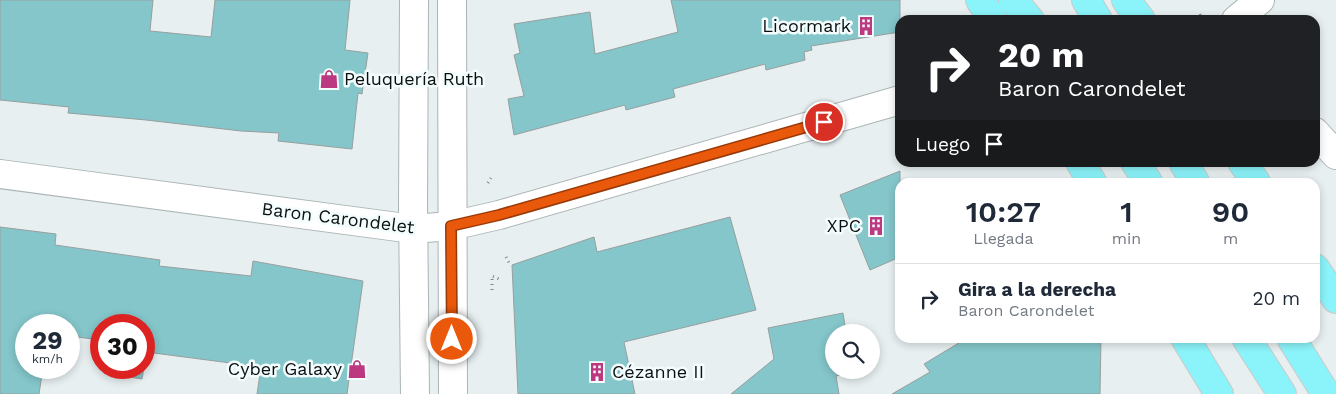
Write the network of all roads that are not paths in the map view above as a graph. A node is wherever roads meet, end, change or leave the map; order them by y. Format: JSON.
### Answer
{"nodes":[{"id":1,"x":414,"y":0,"type":"edge"},
{"id":2,"x":452,"y":0,"type":"edge"},
{"id":3,"x":980,"y":0,"type":"edge"},
{"id":4,"x":1013,"y":0,"type":"edge"},
{"id":5,"x":1029,"y":0,"type":"edge"},
{"id":6,"x":1073,"y":0,"type":"edge"},
{"id":7,"x":1086,"y":0,"type":"edge"},
{"id":8,"x":1126,"y":0,"type":"edge"},
{"id":9,"x":990,"y":15,"type":"edge"},
{"id":10,"x":1026,"y":15,"type":"edge"},
{"id":11,"x":1040,"y":15,"type":"edge"},
{"id":12,"x":1084,"y":15,"type":"edge"},
{"id":13,"x":1095,"y":15,"type":"edge"},
{"id":14,"x":1137,"y":15,"type":"edge"},
{"id":15,"x":895,"y":101,"type":"edge"},
{"id":16,"x":1320,"y":137,"type":"edge"},
{"id":17,"x":1336,"y":155,"type":"edge"},
{"id":18,"x":1083,"y":167,"type":"edge"},
{"id":19,"x":1138,"y":167,"type":"edge"},
{"id":20,"x":1186,"y":167,"type":"edge"},
{"id":21,"x":1246,"y":167,"type":"edge"},
{"id":22,"x":0,"y":174,"type":"edge"},
{"id":23,"x":1090,"y":178,"type":"edge"},
{"id":24,"x":1145,"y":178,"type":"edge"},
{"id":25,"x":1193,"y":178,"type":"edge"},
{"id":26,"x":1253,"y":178,"type":"edge"},
{"id":27,"x":451,"y":226,"type":"junction"},
{"id":28,"x":413,"y":229,"type":"junction"},
{"id":29,"x":1320,"y":275,"type":"edge"},
{"id":30,"x":1336,"y":299,"type":"edge"},
{"id":31,"x":1188,"y":343,"type":"edge"},
{"id":32,"x":1249,"y":343,"type":"edge"},
{"id":33,"x":1294,"y":343,"type":"edge"},
{"id":34,"x":415,"y":394,"type":"edge"},
{"id":35,"x":453,"y":394,"type":"edge"},
{"id":36,"x":1218,"y":394,"type":"edge"},
{"id":37,"x":1282,"y":394,"type":"edge"},
{"id":38,"x":1326,"y":394,"type":"edge"}],
"edges":[{"from":1,"to":28,"type":"street"},
{"from":2,"to":27,"type":"street"},
{"from":3,"to":9,"type":"main road"},
{"from":4,"to":10,"type":"main road"},
{"from":5,"to":11,"type":"street"},
{"from":6,"to":12,"type":"street"},
{"from":7,"to":13,"type":"main road"},
{"from":8,"to":14,"type":"main road"},
{"from":15,"to":27,"type":"street","name":"Baron Carondelet"},
{"from":16,"to":17,"type":"street"},
{"from":18,"to":23,"type":"main road"},
{"from":19,"to":24,"type":"main road"},
{"from":20,"to":25,"type":"main road"},
{"from":21,"to":26,"type":"main road"},
{"from":22,"to":28,"type":"street","name":"Baron Carondelet"},
{"from":27,"to":28,"type":"street","name":"Baron Carondelet"},
{"from":27,"to":35,"type":"street"},
{"from":28,"to":34,"type":"street"},
{"from":29,"to":30,"type":"main road"},
{"from":31,"to":36,"type":"main road"},
{"from":32,"to":37,"type":"main road"},
{"from":33,"to":38,"type":"main road"}]}
